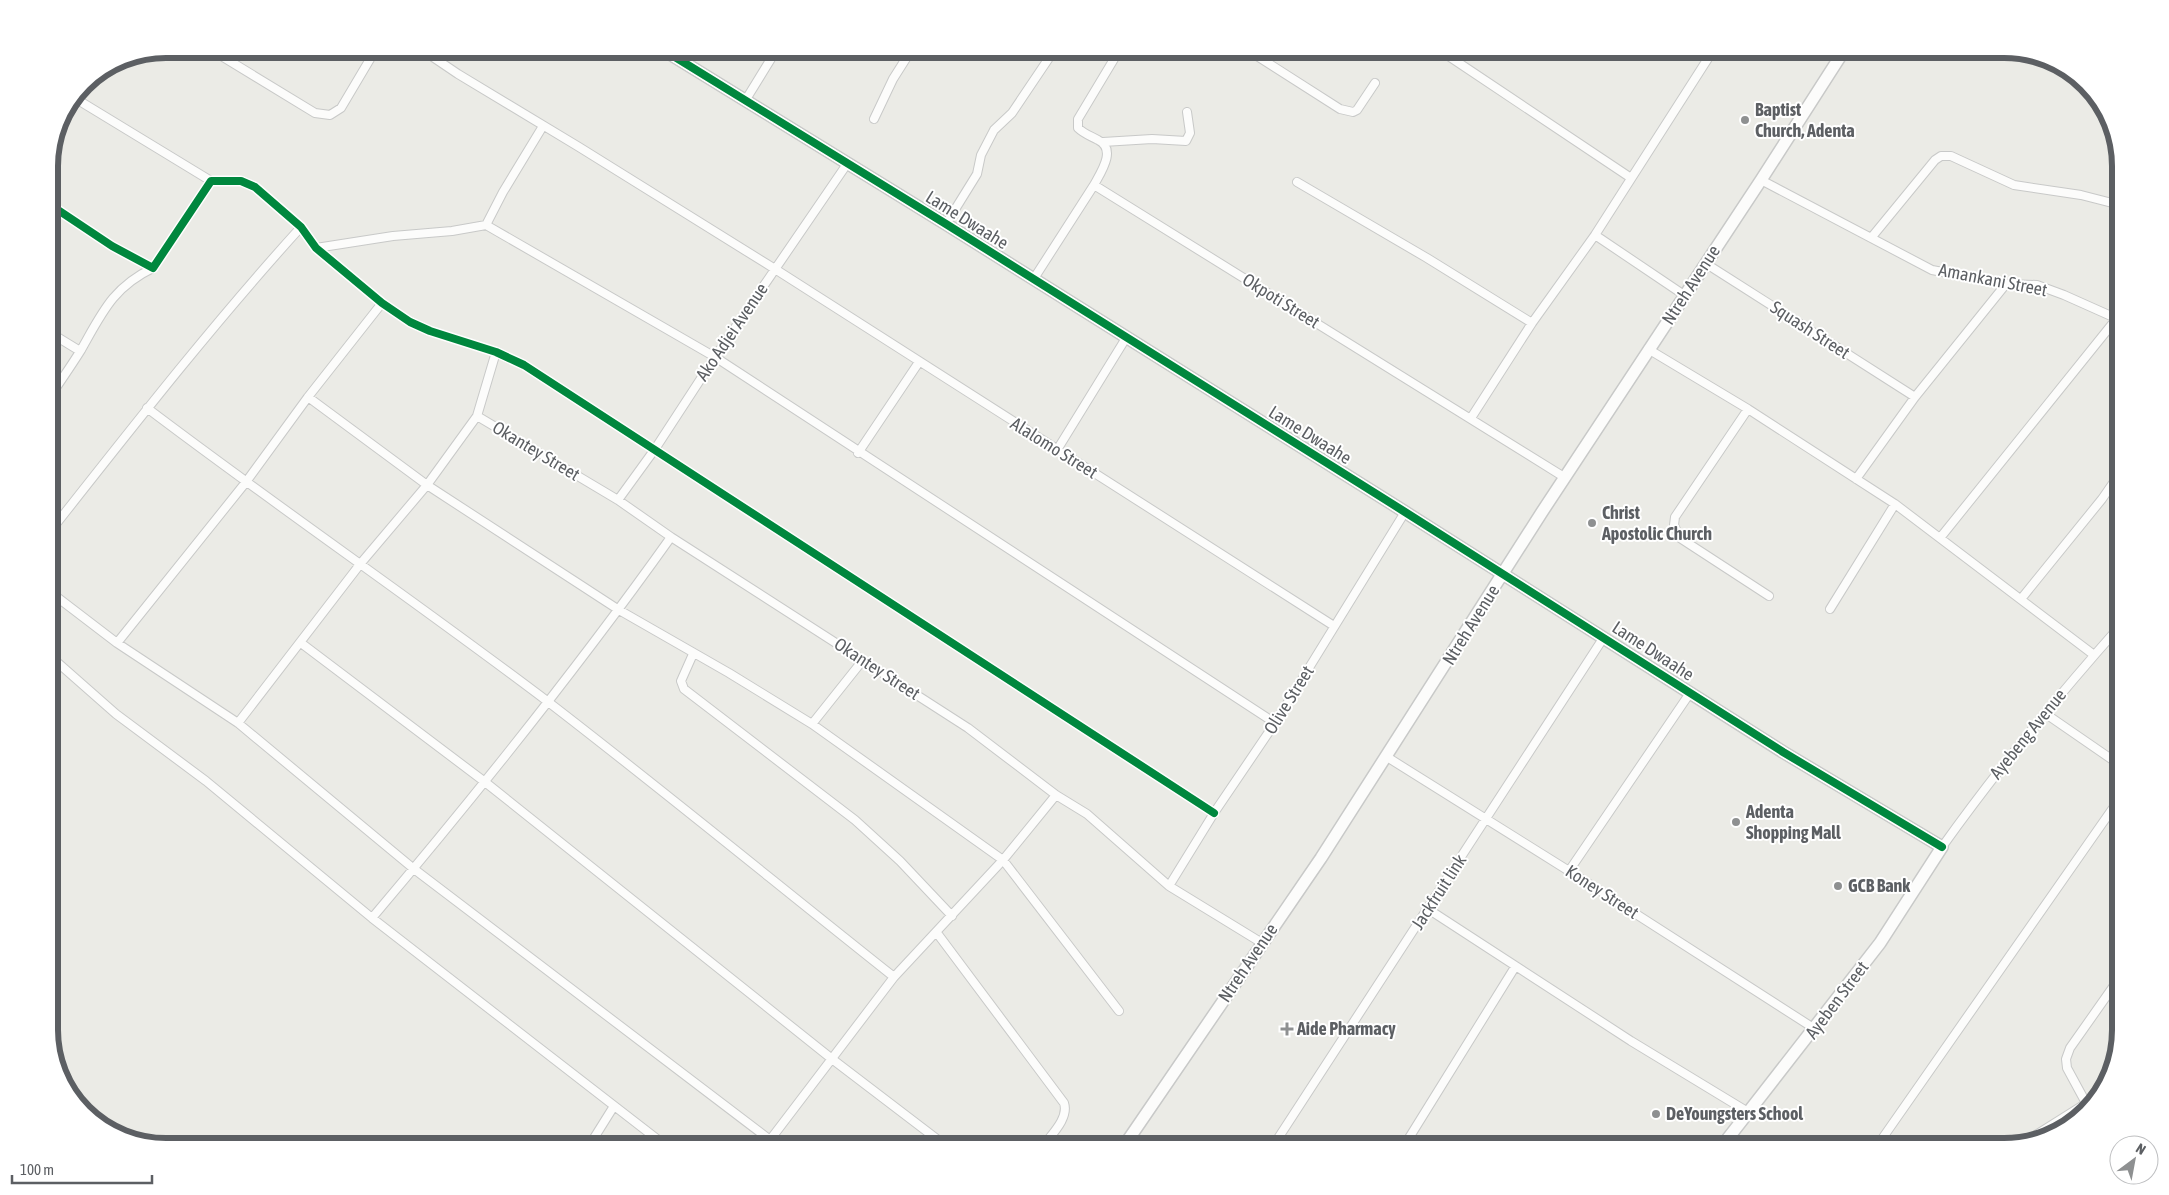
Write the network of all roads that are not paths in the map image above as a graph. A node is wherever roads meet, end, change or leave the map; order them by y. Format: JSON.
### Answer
{"nodes":[{"id":1,"x":225,"y":58,"type":"edge"},
{"id":2,"x":371,"y":58,"type":"edge"},
{"id":3,"x":434,"y":58,"type":"edge"},
{"id":4,"x":676,"y":58,"type":"edge"},
{"id":5,"x":771,"y":58,"type":"edge"},
{"id":6,"x":906,"y":58,"type":"edge"},
{"id":7,"x":1050,"y":58,"type":"edge"},
{"id":8,"x":1115,"y":58,"type":"edge"},
{"id":9,"x":1260,"y":58,"type":"edge"},
{"id":10,"x":1451,"y":58,"type":"edge"},
{"id":11,"x":1708,"y":58,"type":"edge"},
{"id":12,"x":1839,"y":58,"type":"edge"},
{"id":13,"x":1375,"y":83,"type":"dead end"},
{"id":14,"x":79,"y":101,"type":"edge"},
{"id":15,"x":745,"y":101,"type":"junction"},
{"id":16,"x":1187,"y":112,"type":"dead end"},
{"id":17,"x":874,"y":119,"type":"dead end"},
{"id":18,"x":543,"y":126,"type":"junction"},
{"id":19,"x":1103,"y":142,"type":"junction"},
{"id":20,"x":846,"y":164,"type":"junction"},
{"id":21,"x":1631,"y":178,"type":"junction"},
{"id":22,"x":1761,"y":180,"type":"junction"},
{"id":23,"x":211,"y":181,"type":"junction"},
{"id":24,"x":1296,"y":182,"type":"dead end"},
{"id":25,"x":1094,"y":185,"type":"junction"},
{"id":26,"x":2111,"y":203,"type":"edge"},
{"id":27,"x":58,"y":210,"type":"edge"},
{"id":28,"x":946,"y":224,"type":"junction"},
{"id":29,"x":486,"y":225,"type":"junction"},
{"id":30,"x":301,"y":227,"type":"junction"},
{"id":31,"x":1595,"y":236,"type":"junction"},
{"id":32,"x":1871,"y":238,"type":"junction"},
{"id":33,"x":316,"y":248,"type":"junction"},
{"id":34,"x":1705,"y":263,"type":"junction"},
{"id":35,"x":153,"y":268,"type":"junction"},
{"id":36,"x":774,"y":269,"type":"junction"},
{"id":37,"x":1033,"y":280,"type":"junction"},
{"id":38,"x":2006,"y":284,"type":"junction"},
{"id":39,"x":1684,"y":295,"type":"junction"},
{"id":40,"x":382,"y":303,"type":"junction"},
{"id":41,"x":2111,"y":316,"type":"edge"},
{"id":42,"x":1532,"y":323,"type":"junction"},
{"id":43,"x":2111,"y":329,"type":"edge"},
{"id":44,"x":58,"y":338,"type":"edge"},
{"id":45,"x":1126,"y":338,"type":"junction"},
{"id":46,"x":1648,"y":349,"type":"junction"},
{"id":47,"x":80,"y":352,"type":"junction"},
{"id":48,"x":496,"y":352,"type":"junction"},
{"id":49,"x":715,"y":357,"type":"junction"},
{"id":50,"x":919,"y":362,"type":"junction"},
{"id":51,"x":58,"y":385,"type":"edge"},
{"id":52,"x":308,"y":397,"type":"junction"},
{"id":53,"x":1915,"y":397,"type":"junction"},
{"id":54,"x":147,"y":408,"type":"junction"},
{"id":55,"x":1748,"y":409,"type":"junction"},
{"id":56,"x":477,"y":416,"type":"junction"},
{"id":57,"x":1471,"y":418,"type":"junction"},
{"id":58,"x":655,"y":449,"type":"junction"},
{"id":59,"x":1057,"y":450,"type":"junction"},
{"id":60,"x":858,"y":453,"type":"junction"},
{"id":61,"x":1564,"y":477,"type":"junction"},
{"id":62,"x":1856,"y":479,"type":"junction"},
{"id":63,"x":246,"y":482,"type":"junction"},
{"id":64,"x":2111,"y":485,"type":"edge"},
{"id":65,"x":427,"y":486,"type":"junction"},
{"id":66,"x":618,"y":500,"type":"junction"},
{"id":67,"x":1895,"y":504,"type":"junction"},
{"id":68,"x":1405,"y":512,"type":"junction"},
{"id":69,"x":58,"y":522,"type":"edge"},
{"id":70,"x":671,"y":537,"type":"junction"},
{"id":71,"x":1940,"y":538,"type":"junction"},
{"id":72,"x":361,"y":563,"type":"junction"},
{"id":73,"x":1503,"y":574,"type":"junction"},
{"id":74,"x":1769,"y":596,"type":"dead end"},
{"id":75,"x":58,"y":598,"type":"edge"},
{"id":76,"x":2020,"y":599,"type":"junction"},
{"id":77,"x":1830,"y":609,"type":"dead end"},
{"id":78,"x":619,"y":610,"type":"junction"},
{"id":79,"x":1334,"y":626,"type":"junction"},
{"id":80,"x":1604,"y":637,"type":"junction"},
{"id":81,"x":2112,"y":637,"type":"edge"},
{"id":82,"x":117,"y":642,"type":"junction"},
{"id":83,"x":301,"y":643,"type":"junction"},
{"id":84,"x":693,"y":654,"type":"junction"},
{"id":85,"x":2094,"y":654,"type":"junction"},
{"id":86,"x":864,"y":660,"type":"junction"},
{"id":87,"x":58,"y":663,"type":"edge"},
{"id":88,"x":1690,"y":693,"type":"junction"},
{"id":89,"x":548,"y":702,"type":"junction"},
{"id":90,"x":2046,"y":714,"type":"junction"},
{"id":91,"x":238,"y":723,"type":"junction"},
{"id":92,"x":1275,"y":723,"type":"junction"},
{"id":93,"x":812,"y":724,"type":"junction"},
{"id":94,"x":1387,"y":757,"type":"junction"},
{"id":95,"x":2112,"y":759,"type":"edge"},
{"id":96,"x":485,"y":782,"type":"junction"},
{"id":97,"x":1056,"y":795,"type":"junction"},
{"id":98,"x":2112,"y":810,"type":"edge"},
{"id":99,"x":1214,"y":813,"type":"junction"},
{"id":100,"x":1487,"y":819,"type":"junction"},
{"id":101,"x":1942,"y":847,"type":"junction"},
{"id":102,"x":1004,"y":860,"type":"junction"},
{"id":103,"x":414,"y":869,"type":"junction"},
{"id":104,"x":1569,"y":871,"type":"junction"},
{"id":105,"x":1169,"y":886,"type":"junction"},
{"id":106,"x":1428,"y":909,"type":"junction"},
{"id":107,"x":952,"y":916,"type":"junction"},
{"id":108,"x":372,"y":918,"type":"junction"},
{"id":109,"x":938,"y":933,"type":"junction"},
{"id":110,"x":1262,"y":943,"type":"junction"},
{"id":111,"x":1515,"y":967,"type":"junction"},
{"id":112,"x":894,"y":977,"type":"junction"},
{"id":113,"x":2112,"y":988,"type":"edge"},
{"id":114,"x":1119,"y":1011,"type":"dead end"},
{"id":115,"x":1815,"y":1029,"type":"junction"},
{"id":116,"x":832,"y":1059,"type":"junction"},
{"id":117,"x":2086,"y":1099,"type":"edge"},
{"id":118,"x":614,"y":1106,"type":"junction"},
{"id":119,"x":2077,"y":1109,"type":"edge"},
{"id":120,"x":1748,"y":1112,"type":"junction"},
{"id":121,"x":2046,"y":1128,"type":"edge"},
{"id":122,"x":594,"y":1138,"type":"edge"},
{"id":123,"x":656,"y":1138,"type":"edge"},
{"id":124,"x":767,"y":1138,"type":"edge"},
{"id":125,"x":772,"y":1138,"type":"edge"},
{"id":126,"x":936,"y":1138,"type":"edge"},
{"id":127,"x":1049,"y":1138,"type":"edge"},
{"id":128,"x":1132,"y":1138,"type":"edge"},
{"id":129,"x":1278,"y":1138,"type":"edge"},
{"id":130,"x":1409,"y":1138,"type":"edge"},
{"id":131,"x":1728,"y":1138,"type":"edge"},
{"id":132,"x":1883,"y":1138,"type":"edge"}],
"edges":[{"from":1,"to":2,"type":"street"},
{"from":3,"to":18,"type":"street","name":"Alalomo Street"},
{"from":4,"to":15,"type":"street","name":"Lame Dwaahe"},
{"from":5,"to":15,"type":"street"},
{"from":6,"to":17,"type":"street"},
{"from":7,"to":28,"type":"street"},
{"from":8,"to":19,"type":"street"},
{"from":9,"to":13,"type":"street"},
{"from":10,"to":21,"type":"street"},
{"from":11,"to":21,"type":"street"},
{"from":12,"to":22,"type":"street","name":"Ntreh Avenue"},
{"from":14,"to":23,"type":"street"},
{"from":15,"to":20,"type":"street","name":"Lame Dwaahe"},
{"from":16,"to":19,"type":"street"},
{"from":18,"to":29,"type":"street"},
{"from":18,"to":36,"type":"street","name":"Alalomo Street"},
{"from":19,"to":25,"type":"street"},
{"from":20,"to":28,"type":"street","name":"Lame Dwaahe"},
{"from":20,"to":36,"type":"street","name":"Ako Adjei Avenue"},
{"from":21,"to":31,"type":"street"},
{"from":22,"to":32,"type":"street","name":"Amankani Street"},
{"from":22,"to":34,"type":"street","name":"Ntreh Avenue"},
{"from":23,"to":30,"type":"street"},
{"from":23,"to":35,"type":"street"},
{"from":24,"to":42,"type":"street"},
{"from":25,"to":37,"type":"street"},
{"from":25,"to":57,"type":"street","name":"Okpoti Street"},
{"from":26,"to":32,"type":"street"},
{"from":27,"to":35,"type":"street"},
{"from":28,"to":37,"type":"street","name":"Lame Dwaahe"},
{"from":29,"to":33,"type":"street"},
{"from":29,"to":49,"type":"street"},
{"from":30,"to":33,"type":"street"},
{"from":30,"to":54,"type":"street"},
{"from":31,"to":39,"type":"street"},
{"from":31,"to":42,"type":"street"},
{"from":32,"to":38,"type":"street","name":"Amankani Street"},
{"from":33,"to":40,"type":"street"},
{"from":34,"to":39,"type":"street","name":"Ntreh Avenue"},
{"from":34,"to":53,"type":"street","name":"Squash Street"},
{"from":35,"to":47,"type":"street"},
{"from":36,"to":49,"type":"street","name":"Ako Adjei Avenue"},
{"from":36,"to":50,"type":"street","name":"Alalomo Street"},
{"from":37,"to":45,"type":"street","name":"Lame Dwaahe"},
{"from":38,"to":41,"type":"street","name":"Amankani Street"},
{"from":38,"to":53,"type":"street"},
{"from":39,"to":46,"type":"street","name":"Ntreh Avenue"},
{"from":40,"to":48,"type":"street"},
{"from":40,"to":52,"type":"street"},
{"from":42,"to":57,"type":"street"},
{"from":43,"to":71,"type":"street"},
{"from":44,"to":47,"type":"street"},
{"from":45,"to":59,"type":"street"},
{"from":45,"to":68,"type":"street","name":"Lame Dwaahe"},
{"from":46,"to":55,"type":"street"},
{"from":46,"to":61,"type":"street","name":"Ntreh Avenue"},
{"from":47,"to":51,"type":"street"},
{"from":48,"to":56,"type":"street"},
{"from":48,"to":58,"type":"street"},
{"from":49,"to":58,"type":"street","name":"Ako Adjei Avenue"},
{"from":49,"to":60,"type":"street"},
{"from":50,"to":59,"type":"street","name":"Alalomo Street"},
{"from":50,"to":60,"type":"street"},
{"from":52,"to":63,"type":"street"},
{"from":52,"to":65,"type":"street"},
{"from":53,"to":62,"type":"street"},
{"from":54,"to":63,"type":"street"},
{"from":54,"to":69,"type":"street"},
{"from":55,"to":62,"type":"street"},
{"from":55,"to":74,"type":"street"},
{"from":56,"to":65,"type":"street"},
{"from":56,"to":66,"type":"street","name":"Okantey Street"},
{"from":57,"to":61,"type":"street","name":"Okpoti Street"},
{"from":58,"to":66,"type":"street","name":"Ako Adjei Avenue"},
{"from":58,"to":99,"type":"street"},
{"from":59,"to":79,"type":"street","name":"Alalomo Street"},
{"from":60,"to":92,"type":"street"},
{"from":61,"to":73,"type":"street","name":"Ntreh Avenue"},
{"from":62,"to":67,"type":"street"},
{"from":63,"to":72,"type":"street"},
{"from":63,"to":82,"type":"street"},
{"from":64,"to":76,"type":"street"},
{"from":65,"to":72,"type":"street"},
{"from":65,"to":78,"type":"street"},
{"from":66,"to":70,"type":"street","name":"Okantey Street"},
{"from":67,"to":71,"type":"street"},
{"from":67,"to":77,"type":"street"},
{"from":68,"to":73,"type":"street","name":"Lame Dwaahe"},
{"from":68,"to":79,"type":"street","name":"Olive Street"},
{"from":70,"to":78,"type":"street"},
{"from":70,"to":86,"type":"street","name":"Okantey Street"},
{"from":71,"to":76,"type":"street"},
{"from":72,"to":83,"type":"street"},
{"from":72,"to":89,"type":"street"},
{"from":73,"to":80,"type":"street","name":"Lame Dwaahe"},
{"from":73,"to":94,"type":"street","name":"Ntreh Avenue"},
{"from":75,"to":82,"type":"street"},
{"from":76,"to":85,"type":"street"},
{"from":78,"to":84,"type":"street"},
{"from":78,"to":89,"type":"street"},
{"from":79,"to":92,"type":"street","name":"Olive Street"},
{"from":80,"to":88,"type":"street","name":"Lame Dwaahe"},
{"from":80,"to":100,"type":"street","name":"Jackfruit link"},
{"from":81,"to":85,"type":"street","name":"Ayebeng Avenue"},
{"from":82,"to":91,"type":"street"},
{"from":83,"to":91,"type":"street"},
{"from":83,"to":96,"type":"street"},
{"from":84,"to":93,"type":"street"},
{"from":84,"to":107,"type":"street"},
{"from":85,"to":90,"type":"street","name":"Ayebeng Avenue"},
{"from":86,"to":93,"type":"street"},
{"from":86,"to":97,"type":"street","name":"Okantey Street"},
{"from":87,"to":108,"type":"street"},
{"from":88,"to":101,"type":"street","name":"Lame Dwaahe"},
{"from":88,"to":104,"type":"street"},
{"from":89,"to":96,"type":"street"},
{"from":89,"to":112,"type":"street"},
{"from":90,"to":95,"type":"street"},
{"from":90,"to":101,"type":"street","name":"Ayebeng Avenue"},
{"from":91,"to":103,"type":"street"},
{"from":92,"to":99,"type":"street","name":"Olive Street"},
{"from":93,"to":102,"type":"street"},
{"from":94,"to":100,"type":"street","name":"Koney Street"},
{"from":94,"to":110,"type":"street","name":"Ntreh Avenue"},
{"from":96,"to":103,"type":"street"},
{"from":96,"to":116,"type":"street"},
{"from":97,"to":102,"type":"street"},
{"from":97,"to":105,"type":"street","name":"Okantey Street"},
{"from":98,"to":132,"type":"street"},
{"from":99,"to":105,"type":"street","name":"Olive Street"},
{"from":100,"to":104,"type":"street","name":"Koney Street"},
{"from":100,"to":106,"type":"street","name":"Jackfruit link"},
{"from":101,"to":115,"type":"street","name":"Ayeben Street"},
{"from":102,"to":107,"type":"street"},
{"from":102,"to":114,"type":"street"},
{"from":103,"to":108,"type":"street"},
{"from":103,"to":124,"type":"street"},
{"from":104,"to":115,"type":"street","name":"Koney Street"},
{"from":105,"to":110,"type":"street","name":"Okantey Street"},
{"from":106,"to":111,"type":"street"},
{"from":106,"to":129,"type":"street","name":"Jackfruit link"},
{"from":107,"to":109,"type":"street"},
{"from":108,"to":118,"type":"street"},
{"from":109,"to":112,"type":"street"},
{"from":109,"to":127,"type":"street"},
{"from":110,"to":128,"type":"street","name":"Ntreh Avenue"},
{"from":111,"to":120,"type":"street"},
{"from":111,"to":130,"type":"street"},
{"from":112,"to":116,"type":"street"},
{"from":113,"to":117,"type":"street"},
{"from":115,"to":120,"type":"street","name":"Ayeben Street"},
{"from":116,"to":125,"type":"street"},
{"from":116,"to":126,"type":"street"},
{"from":118,"to":122,"type":"street"},
{"from":118,"to":123,"type":"street"},
{"from":119,"to":121,"type":"street"},
{"from":120,"to":131,"type":"street","name":"Ayeben Street"}]}
